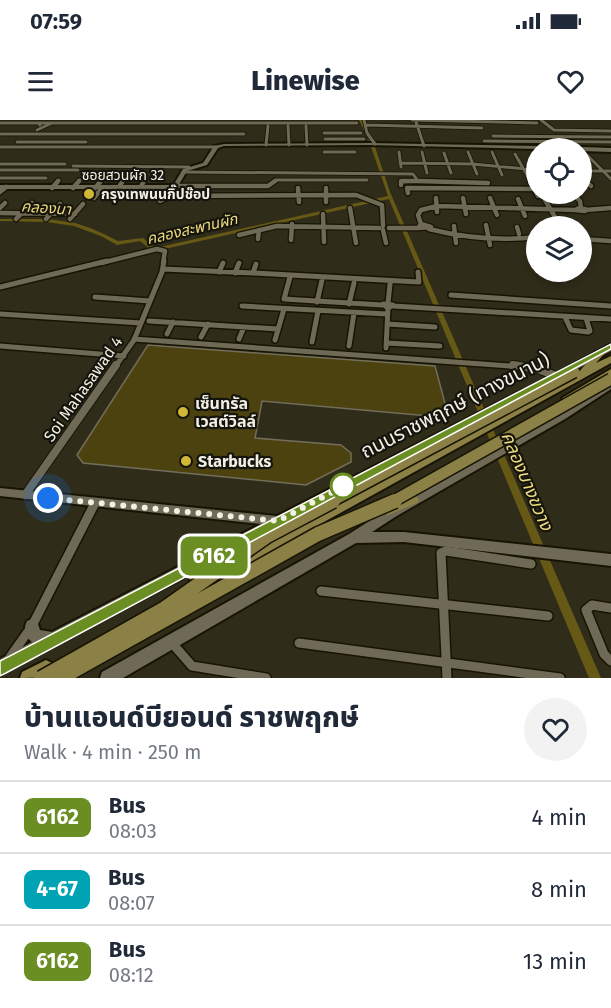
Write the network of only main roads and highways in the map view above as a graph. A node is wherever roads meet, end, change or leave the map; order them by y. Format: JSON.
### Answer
{"nodes":[{"id":1,"x":599,"y":354,"type":"road end"},
{"id":2,"x":611,"y":359,"type":"edge"},
{"id":3,"x":611,"y":372,"type":"edge"},
{"id":4,"x":577,"y":374,"type":"junction"},
{"id":5,"x":610,"y":385,"type":"edge"},
{"id":6,"x":413,"y":501,"type":"road end"},
{"id":7,"x":336,"y":528,"type":"junction"},
{"id":8,"x":238,"y":543,"type":"road end"},
{"id":9,"x":180,"y":592,"type":"junction"},
{"id":10,"x":28,"y":678,"type":"edge"},
{"id":11,"x":41,"y":678,"type":"edge"},
{"id":12,"x":61,"y":678,"type":"edge"},
{"id":13,"x":73,"y":678,"type":"edge"}],
"edges":[{"from":1,"to":4,"type":"main road"},
{"from":2,"to":4,"type":"main road"},
{"from":3,"to":7,"type":"main road"},
{"from":4,"to":9,"type":"main road"},
{"from":4,"to":11,"type":"main road","bridge":true},
{"from":5,"to":12,"type":"main road","bridge":true},
{"from":6,"to":7,"type":"main road"},
{"from":7,"to":13,"type":"main road"},
{"from":8,"to":9,"type":"main road"},
{"from":9,"to":10,"type":"main road"}]}
